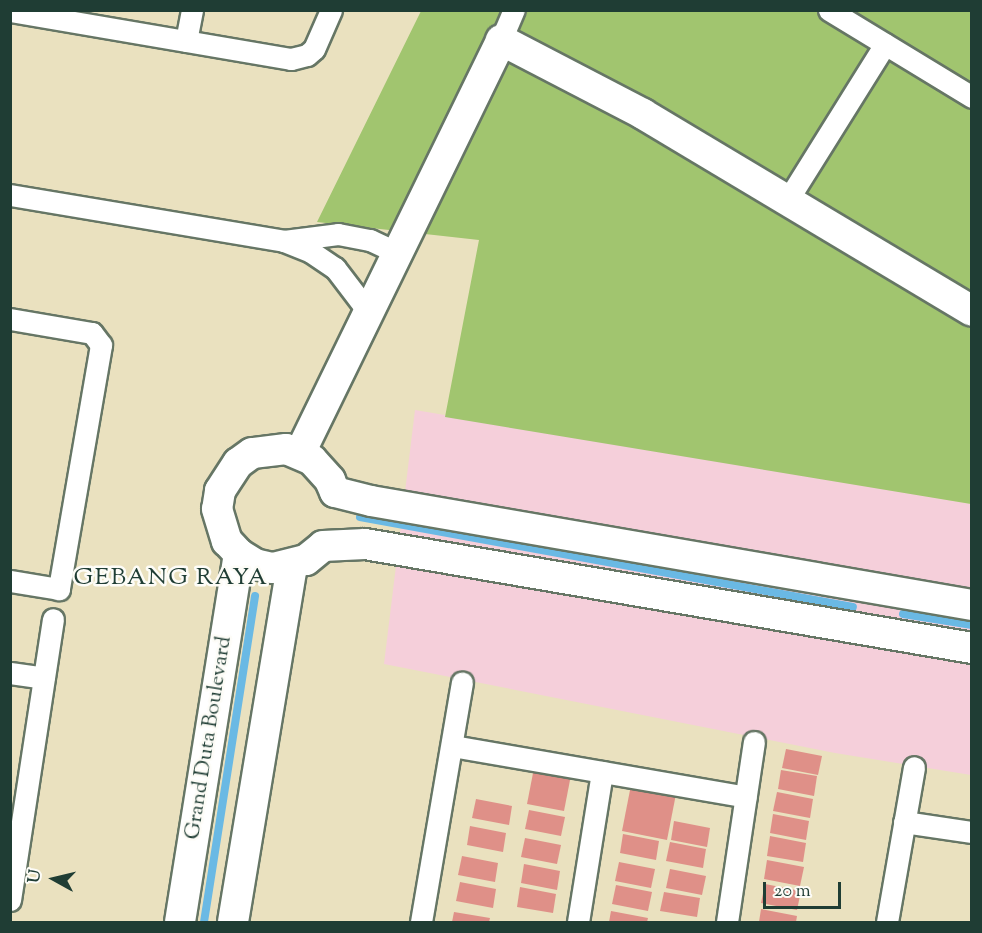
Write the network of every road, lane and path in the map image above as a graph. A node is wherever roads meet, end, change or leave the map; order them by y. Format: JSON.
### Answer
{"nodes":[{"id":1,"x":192,"y":10,"type":"edge"},
{"id":2,"x":331,"y":10,"type":"edge"},
{"id":3,"x":514,"y":10,"type":"edge"},
{"id":4,"x":10,"y":11,"type":"edge"},
{"id":5,"x":836,"y":12,"type":"edge"},
{"id":6,"x":59,"y":14,"type":"edge"},
{"id":7,"x":501,"y":40,"type":"junction"},
{"id":8,"x":186,"y":41,"type":"junction"},
{"id":9,"x":885,"y":45,"type":"junction"},
{"id":10,"x":972,"y":97,"type":"edge"},
{"id":11,"x":10,"y":195,"type":"edge"},
{"id":12,"x":788,"y":201,"type":"junction"},
{"id":13,"x":284,"y":241,"type":"junction"},
{"id":14,"x":400,"y":254,"type":"junction"},
{"id":15,"x":972,"y":311,"type":"edge"},
{"id":16,"x":370,"y":314,"type":"junction"},
{"id":17,"x":10,"y":319,"type":"edge"},
{"id":18,"x":300,"y":453,"type":"junction"},
{"id":19,"x":239,"y":554,"type":"junction"},
{"id":20,"x":292,"y":566,"type":"junction"},
{"id":21,"x":10,"y":581,"type":"edge"},
{"id":22,"x":972,"y":605,"type":"edge"},
{"id":23,"x":875,"y":612,"type":"junction"},
{"id":24,"x":54,"y":619,"type":"dead end"},
{"id":25,"x":972,"y":648,"type":"edge"},
{"id":26,"x":10,"y":673,"type":"edge"},
{"id":27,"x":44,"y":678,"type":"junction"},
{"id":28,"x":462,"y":682,"type":"dead end"},
{"id":29,"x":753,"y":742,"type":"dead end"},
{"id":30,"x":452,"y":746,"type":"junction"},
{"id":31,"x":914,"y":766,"type":"dead end"},
{"id":32,"x":602,"y":772,"type":"junction"},
{"id":33,"x":746,"y":797,"type":"junction"},
{"id":34,"x":904,"y":822,"type":"junction"},
{"id":35,"x":972,"y":832,"type":"edge"},
{"id":36,"x":11,"y":889,"type":"edge"},
{"id":37,"x":180,"y":922,"type":"edge"},
{"id":38,"x":233,"y":922,"type":"edge"},
{"id":39,"x":421,"y":922,"type":"edge"},
{"id":40,"x":578,"y":922,"type":"edge"},
{"id":41,"x":727,"y":922,"type":"edge"},
{"id":42,"x":887,"y":922,"type":"edge"}],
"edges":[{"from":1,"to":8,"type":"street"},
{"from":2,"to":8,"type":"street"},
{"from":3,"to":7,"type":"street"},
{"from":4,"to":6,"type":"street"},
{"from":5,"to":9,"type":"street"},
{"from":6,"to":8,"type":"street"},
{"from":7,"to":12,"type":"street"},
{"from":7,"to":14,"type":"street"},
{"from":9,"to":10,"type":"street"},
{"from":9,"to":12,"type":"street"},
{"from":11,"to":13,"type":"street"},
{"from":12,"to":15,"type":"street"},
{"from":13,"to":14,"type":"street"},
{"from":13,"to":16,"type":"street"},
{"from":14,"to":16,"type":"street"},
{"from":16,"to":18,"type":"street"},
{"from":17,"to":21,"type":"street"},
{"from":18,"to":19,"type":"street"},
{"from":18,"to":23,"type":"street"},
{"from":19,"to":20,"type":"street"},
{"from":19,"to":37,"type":"street","name":"Grand Duta Boulevard"},
{"from":20,"to":23,"type":"street"},
{"from":20,"to":38,"type":"street"},
{"from":22,"to":23,"type":"street"},
{"from":23,"to":25,"type":"street"},
{"from":24,"to":27,"type":"street"},
{"from":26,"to":27,"type":"street"},
{"from":27,"to":36,"type":"street"},
{"from":28,"to":30,"type":"street"},
{"from":29,"to":33,"type":"street"},
{"from":30,"to":32,"type":"street"},
{"from":30,"to":39,"type":"street"},
{"from":31,"to":34,"type":"street"},
{"from":32,"to":33,"type":"street"},
{"from":32,"to":40,"type":"street"},
{"from":33,"to":41,"type":"street"},
{"from":34,"to":35,"type":"street"},
{"from":34,"to":42,"type":"street"}]}
